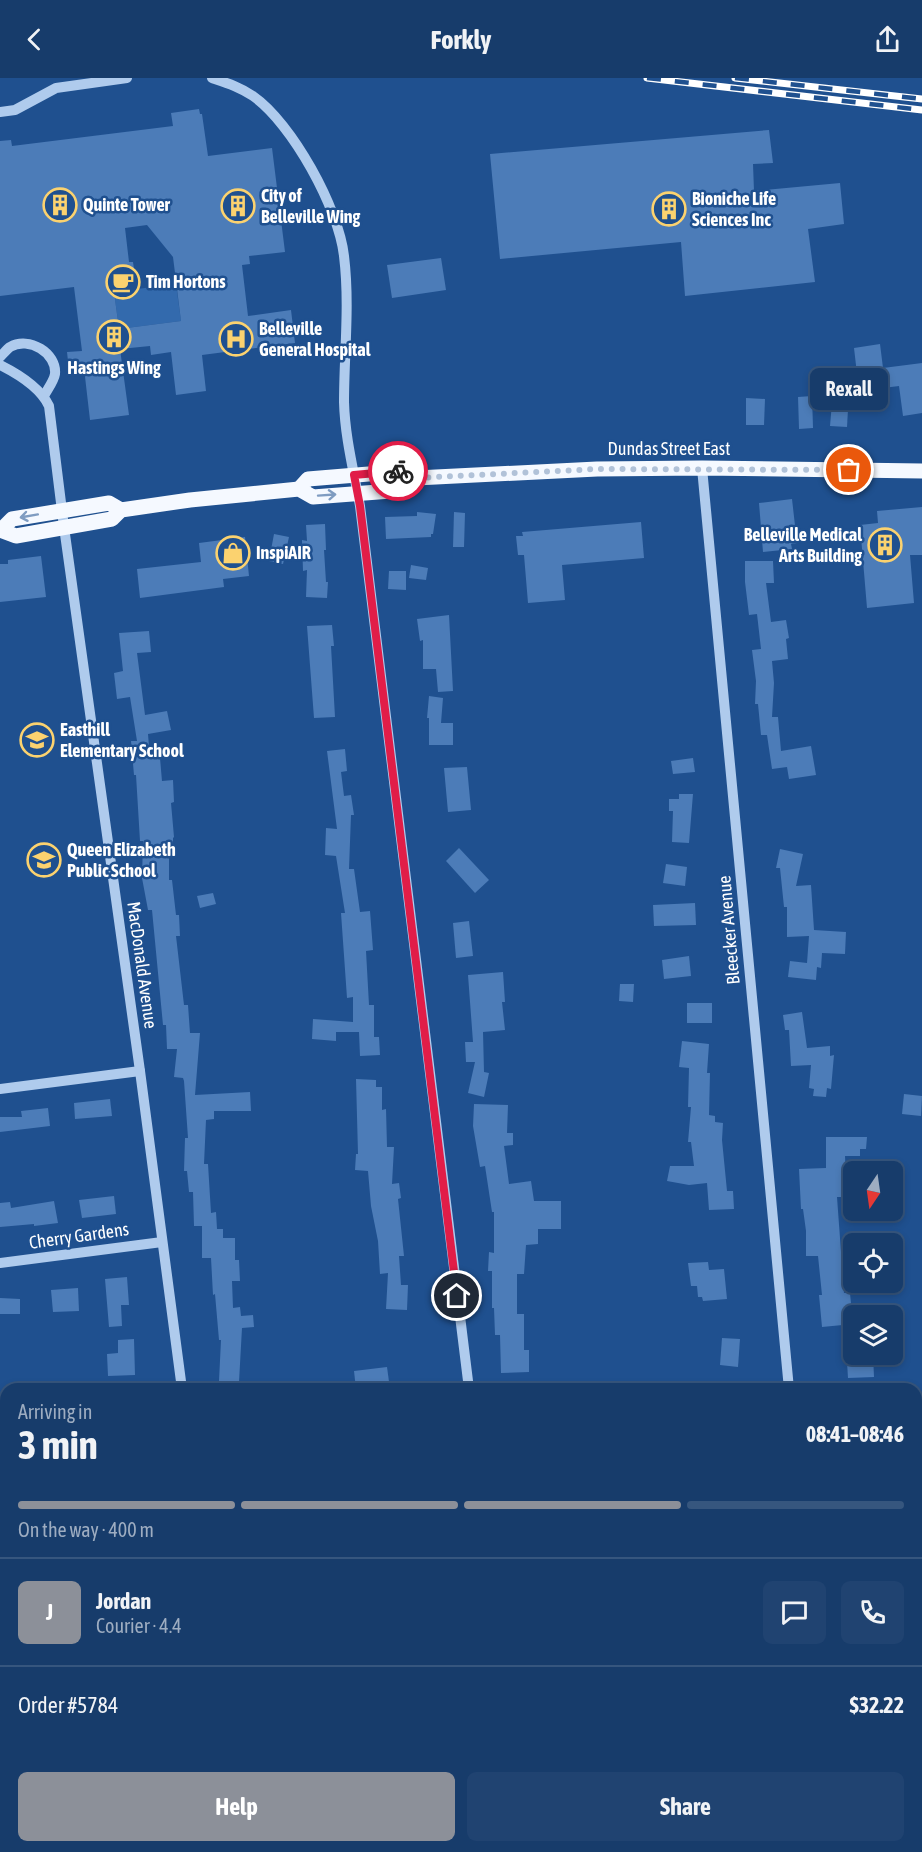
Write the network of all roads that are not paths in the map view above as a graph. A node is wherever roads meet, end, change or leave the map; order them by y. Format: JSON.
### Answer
{"nodes":[{"id":1,"x":127,"y":78,"type":"edge"},
{"id":2,"x":212,"y":78,"type":"edge"},
{"id":3,"x":0,"y":112,"type":"edge"},
{"id":4,"x":0,"y":357,"type":"edge"},
{"id":5,"x":0,"y":365,"type":"edge"},
{"id":6,"x":44,"y":396,"type":"junction"},
{"id":7,"x":702,"y":468,"type":"junction"},
{"id":8,"x":922,"y":471,"type":"edge"},
{"id":9,"x":354,"y":475,"type":"junction"},
{"id":10,"x":416,"y":478,"type":"junction"},
{"id":11,"x":298,"y":489,"type":"junction"},
{"id":12,"x":358,"y":493,"type":"junction"},
{"id":13,"x":62,"y":510,"type":"junction"},
{"id":14,"x":121,"y":510,"type":"junction"},
{"id":15,"x":63,"y":527,"type":"junction"},
{"id":16,"x":1,"y":530,"type":"edge"},
{"id":17,"x":140,"y":1071,"type":"junction"},
{"id":18,"x":0,"y":1089,"type":"edge"},
{"id":19,"x":162,"y":1242,"type":"junction"},
{"id":20,"x":0,"y":1263,"type":"edge"},
{"id":21,"x":181,"y":1383,"type":"edge"},
{"id":22,"x":468,"y":1383,"type":"edge"},
{"id":23,"x":788,"y":1383,"type":"edge"}],
"edges":[{"from":1,"to":3,"type":"street"},
{"from":2,"to":9,"type":"street"},
{"from":4,"to":6,"type":"street"},
{"from":5,"to":6,"type":"street"},
{"from":6,"to":13,"type":"street","name":"MacDonald Avenue"},
{"from":7,"to":8,"type":"main road","name":"Dundas Street East"},
{"from":7,"to":10,"type":"main road","name":"Dundas Street East"},
{"from":7,"to":23,"type":"street","name":"Bleecker Avenue"},
{"from":9,"to":10,"type":"main road","name":"Dundas Street East"},
{"from":9,"to":11,"type":"main road","name":"Dundas Street East"},
{"from":9,"to":12,"type":"street"},
{"from":10,"to":12,"type":"main road","name":"Dundas Street East"},
{"from":11,"to":12,"type":"main road","name":"Dundas Street East","one_way":true},
{"from":11,"to":14,"type":"main road","name":"Dundas Street East"},
{"from":12,"to":22,"type":"street"},
{"from":13,"to":14,"type":"main road","name":"Dundas Street East"},
{"from":13,"to":15,"type":"street","name":"MacDonald Avenue"},
{"from":13,"to":16,"type":"main road","name":"Dundas Street East","one_way":true},
{"from":14,"to":15,"type":"main road","name":"Dundas Street East"},
{"from":15,"to":16,"type":"main road","name":"Dundas Street East"},
{"from":15,"to":17,"type":"street","name":"MacDonald Avenue"},
{"from":17,"to":18,"type":"street"},
{"from":17,"to":19,"type":"street","name":"MacDonald Avenue"},
{"from":19,"to":20,"type":"street","name":"Cherry Gardens"},
{"from":19,"to":21,"type":"street","name":"MacDonald Avenue"}]}
